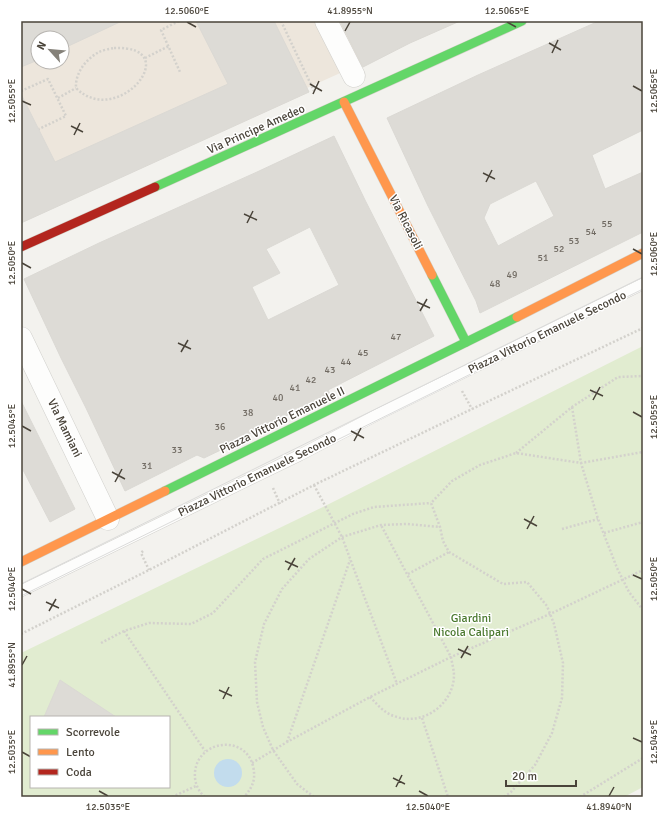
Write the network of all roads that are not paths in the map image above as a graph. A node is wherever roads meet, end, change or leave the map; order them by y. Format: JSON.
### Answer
{"nodes":[{"id":1,"x":326,"y":21,"type":"edge"},
{"id":2,"x":522,"y":21,"type":"edge"},
{"id":3,"x":354,"y":76,"type":"dead end"},
{"id":4,"x":344,"y":102,"type":"junction"},
{"id":5,"x":21,"y":247,"type":"edge"},
{"id":6,"x":643,"y":253,"type":"edge"},
{"id":7,"x":643,"y":284,"type":"edge"},
{"id":8,"x":21,"y":338,"type":"edge"},
{"id":9,"x":466,"y":342,"type":"junction"},
{"id":10,"x":108,"y":519,"type":"junction"},
{"id":11,"x":21,"y":562,"type":"edge"},
{"id":12,"x":21,"y":591,"type":"edge"}],
"edges":[{"from":1,"to":3,"type":"street"},
{"from":2,"to":4,"type":"street","name":"Via Principe Amedeo"},
{"from":4,"to":5,"type":"street","name":"Via Principe Amedeo"},
{"from":4,"to":9,"type":"street","name":"Via Ricasoli"},
{"from":6,"to":9,"type":"street"},
{"from":7,"to":12,"type":"lane","name":"Piazza Vittorio Emanuele Secondo"},
{"from":8,"to":10,"type":"street","name":"Via Mamiani"},
{"from":9,"to":10,"type":"street","name":"Piazza Vittorio Emanuele II"},
{"from":10,"to":11,"type":"street"}]}
